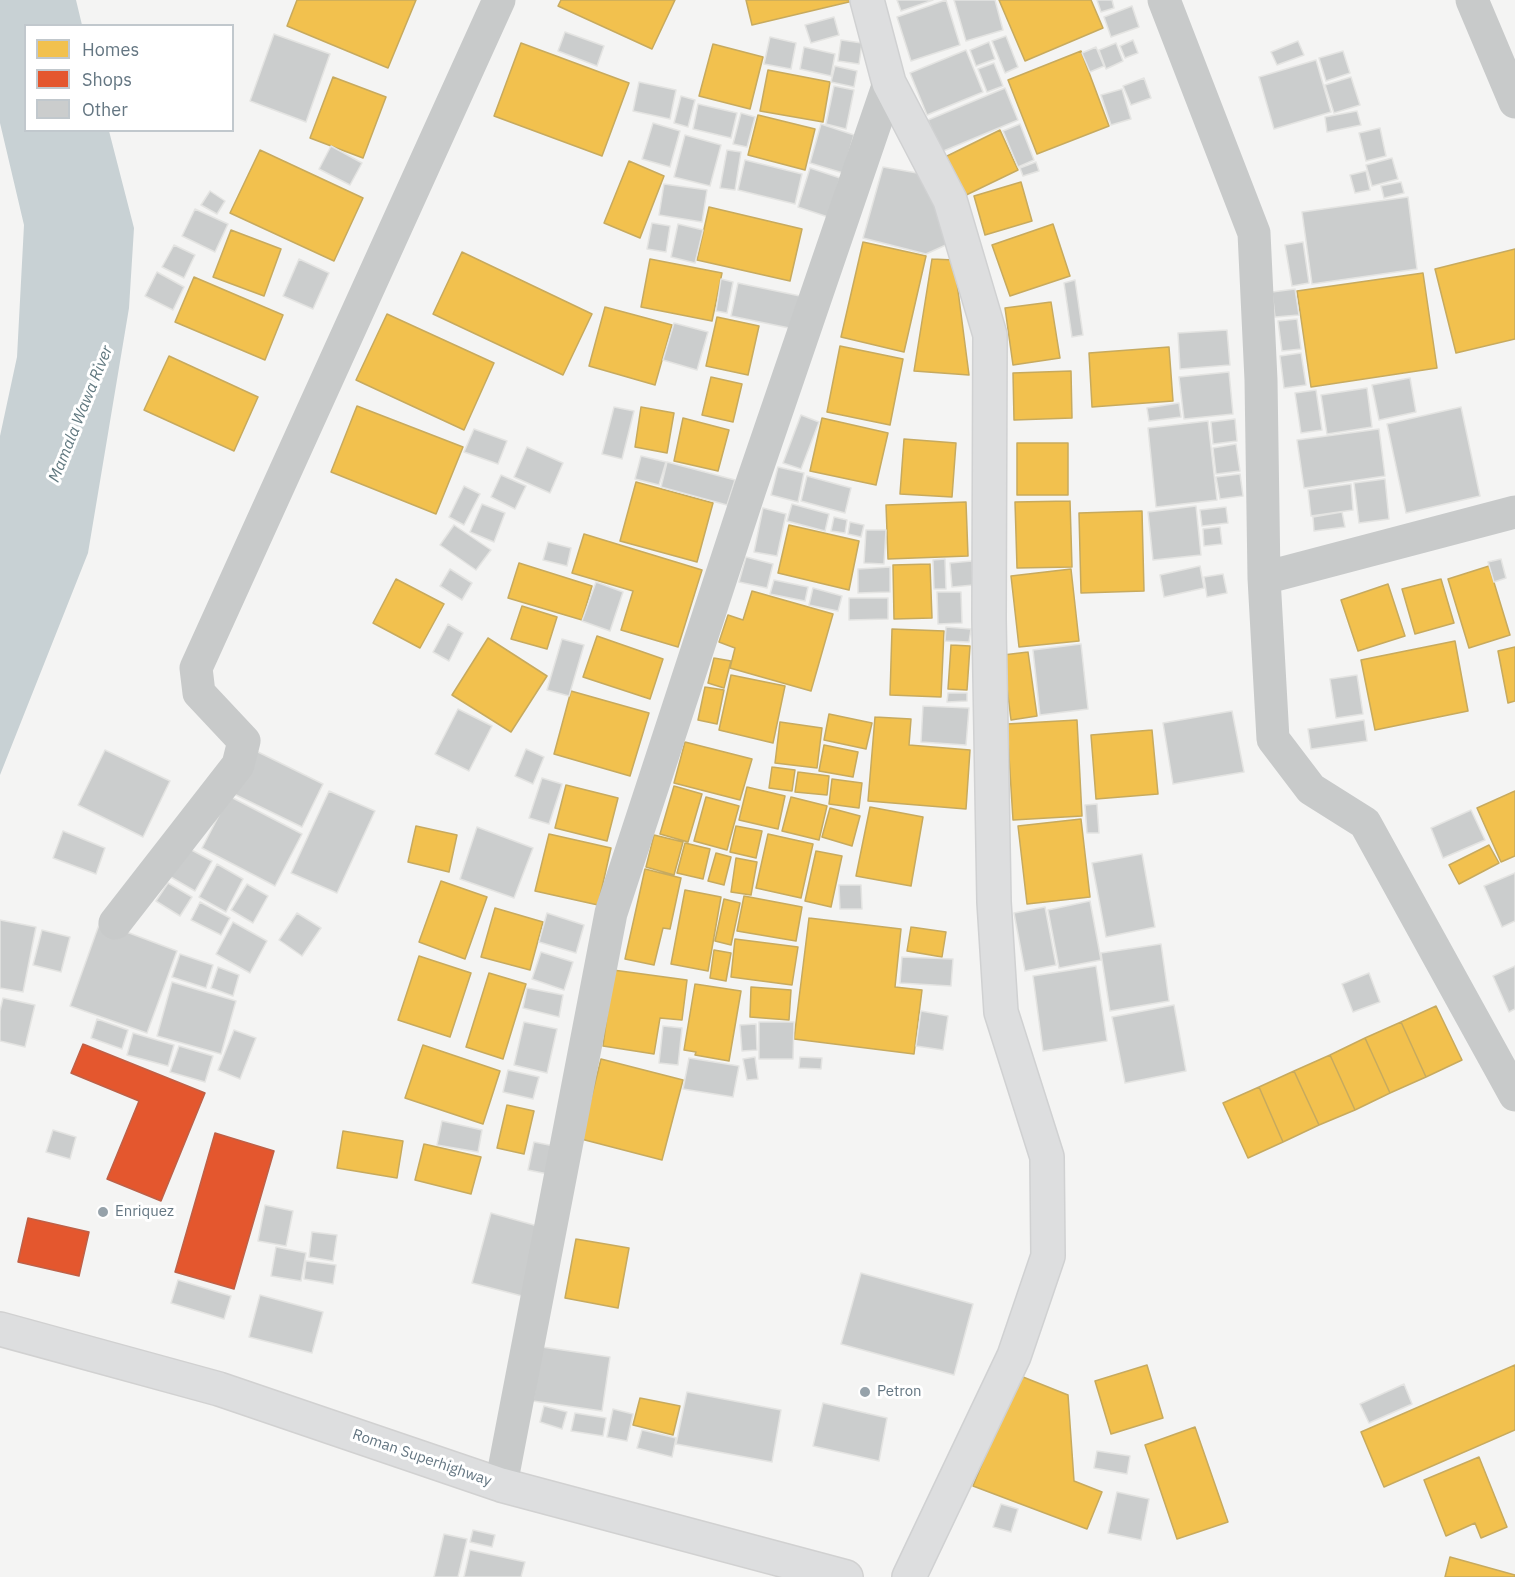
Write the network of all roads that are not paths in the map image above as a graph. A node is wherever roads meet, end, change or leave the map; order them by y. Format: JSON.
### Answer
{"nodes":[{"id":1,"x":499,"y":0,"type":"edge"},
{"id":2,"x":867,"y":0,"type":"edge"},
{"id":3,"x":1164,"y":0,"type":"edge"},
{"id":4,"x":1472,"y":0,"type":"edge"},
{"id":5,"x":889,"y":83,"type":"junction"},
{"id":6,"x":1515,"y":102,"type":"edge"},
{"id":7,"x":1515,"y":512,"type":"edge"},
{"id":8,"x":1264,"y":578,"type":"junction"},
{"id":9,"x":115,"y":923,"type":"dead end"},
{"id":10,"x":1515,"y":1095,"type":"edge"},
{"id":11,"x":0,"y":1329,"type":"edge"},
{"id":12,"x":501,"y":1485,"type":"junction"},
{"id":13,"x":846,"y":1577,"type":"edge"},
{"id":14,"x":909,"y":1577,"type":"edge"}],
"edges":[{"from":1,"to":9,"type":"street"},
{"from":2,"to":5,"type":"street"},
{"from":3,"to":8,"type":"street"},
{"from":4,"to":6,"type":"street"},
{"from":5,"to":12,"type":"street"},
{"from":5,"to":14,"type":"street"},
{"from":7,"to":8,"type":"street"},
{"from":8,"to":10,"type":"street"},
{"from":11,"to":12,"type":"street","name":"Roman Superhighway"},
{"from":12,"to":13,"type":"street","name":"Roman Superhighway"}]}
